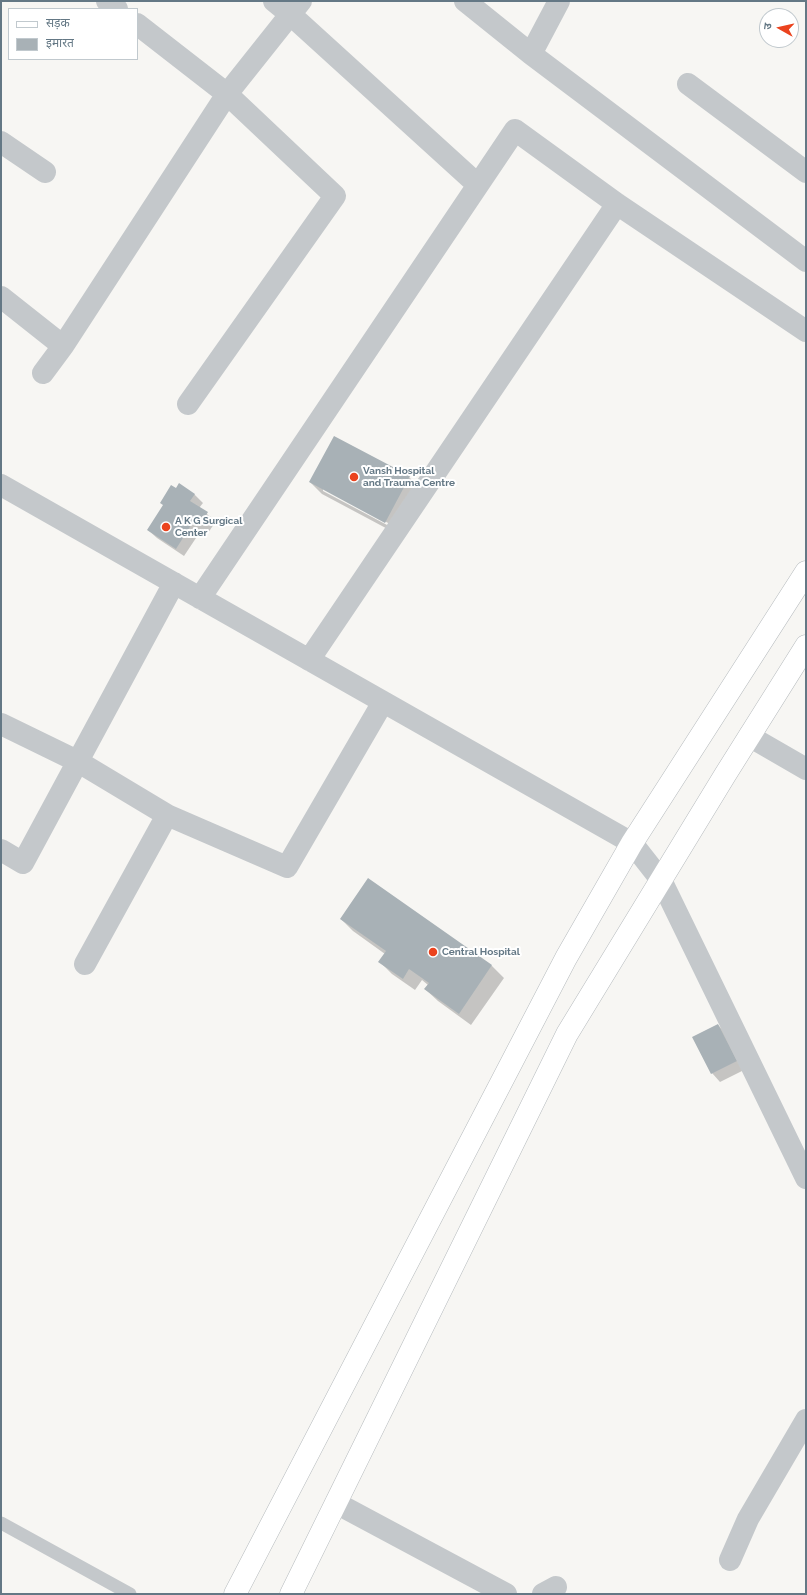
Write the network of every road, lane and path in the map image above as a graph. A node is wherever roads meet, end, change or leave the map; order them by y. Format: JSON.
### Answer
{"nodes":[{"id":1,"x":107,"y":1,"type":"edge"},
{"id":2,"x":274,"y":1,"type":"edge"},
{"id":3,"x":465,"y":1,"type":"edge"},
{"id":4,"x":559,"y":1,"type":"edge"},
{"id":5,"x":116,"y":8,"type":"edge"},
{"id":6,"x":296,"y":8,"type":"edge"},
{"id":7,"x":138,"y":25,"type":"edge"},
{"id":8,"x":531,"y":54,"type":"junction"},
{"id":9,"x":688,"y":84,"type":"dead end"},
{"id":10,"x":227,"y":94,"type":"junction"},
{"id":11,"x":1,"y":142,"type":"edge"},
{"id":12,"x":45,"y":172,"type":"dead end"},
{"id":13,"x":806,"y":172,"type":"edge"},
{"id":14,"x":478,"y":185,"type":"junction"},
{"id":15,"x":617,"y":204,"type":"junction"},
{"id":16,"x":806,"y":261,"type":"edge"},
{"id":17,"x":1,"y":297,"type":"edge"},
{"id":18,"x":806,"y":331,"type":"edge"},
{"id":19,"x":63,"y":346,"type":"junction"},
{"id":20,"x":43,"y":372,"type":"dead end"},
{"id":21,"x":188,"y":404,"type":"dead end"},
{"id":22,"x":1,"y":485,"type":"edge"},
{"id":23,"x":806,"y":572,"type":"edge"},
{"id":24,"x":174,"y":583,"type":"junction"},
{"id":25,"x":200,"y":598,"type":"junction"},
{"id":26,"x":806,"y":646,"type":"edge"},
{"id":27,"x":309,"y":660,"type":"junction"},
{"id":28,"x":383,"y":702,"type":"junction"},
{"id":29,"x":1,"y":724,"type":"edge"},
{"id":30,"x":749,"y":736,"type":"junction"},
{"id":31,"x":77,"y":761,"type":"junction"},
{"id":32,"x":806,"y":769,"type":"edge"},
{"id":33,"x":167,"y":815,"type":"junction"},
{"id":34,"x":632,"y":843,"type":"junction"},
{"id":35,"x":1,"y":850,"type":"edge"},
{"id":36,"x":661,"y":880,"type":"junction"},
{"id":37,"x":85,"y":964,"type":"dead end"},
{"id":38,"x":805,"y":1173,"type":"edge"},
{"id":39,"x":806,"y":1420,"type":"edge"},
{"id":40,"x":336,"y":1503,"type":"junction"},
{"id":41,"x":1,"y":1523,"type":"edge"},
{"id":42,"x":730,"y":1560,"type":"dead end"},
{"id":43,"x":130,"y":1594,"type":"edge"},
{"id":44,"x":235,"y":1594,"type":"edge"},
{"id":45,"x":291,"y":1594,"type":"edge"},
{"id":46,"x":506,"y":1594,"type":"edge"}],
"edges":[{"from":1,"to":5,"type":"street"},
{"from":2,"to":6,"type":"street"},
{"from":3,"to":8,"type":"street"},
{"from":4,"to":8,"type":"street"},
{"from":6,"to":10,"type":"street"},
{"from":6,"to":14,"type":"street"},
{"from":7,"to":10,"type":"street"},
{"from":8,"to":16,"type":"street"},
{"from":9,"to":13,"type":"street"},
{"from":10,"to":19,"type":"street"},
{"from":10,"to":21,"type":"street"},
{"from":11,"to":12,"type":"street"},
{"from":14,"to":15,"type":"street"},
{"from":14,"to":25,"type":"street"},
{"from":15,"to":18,"type":"street"},
{"from":15,"to":27,"type":"street"},
{"from":17,"to":19,"type":"street"},
{"from":19,"to":20,"type":"street"},
{"from":22,"to":24,"type":"street"},
{"from":23,"to":34,"type":"main road"},
{"from":24,"to":25,"type":"street"},
{"from":24,"to":31,"type":"street"},
{"from":25,"to":27,"type":"street"},
{"from":26,"to":30,"type":"main road"},
{"from":27,"to":28,"type":"street"},
{"from":28,"to":33,"type":"street"},
{"from":28,"to":34,"type":"street"},
{"from":29,"to":31,"type":"street"},
{"from":30,"to":32,"type":"street"},
{"from":30,"to":36,"type":"main road"},
{"from":31,"to":33,"type":"street"},
{"from":31,"to":35,"type":"street"},
{"from":33,"to":37,"type":"street"},
{"from":34,"to":36,"type":"street"},
{"from":34,"to":44,"type":"main road"},
{"from":36,"to":38,"type":"street"},
{"from":36,"to":40,"type":"main road"},
{"from":39,"to":42,"type":"street"},
{"from":40,"to":45,"type":"main road"},
{"from":40,"to":46,"type":"street"},
{"from":41,"to":43,"type":"lane"}]}
